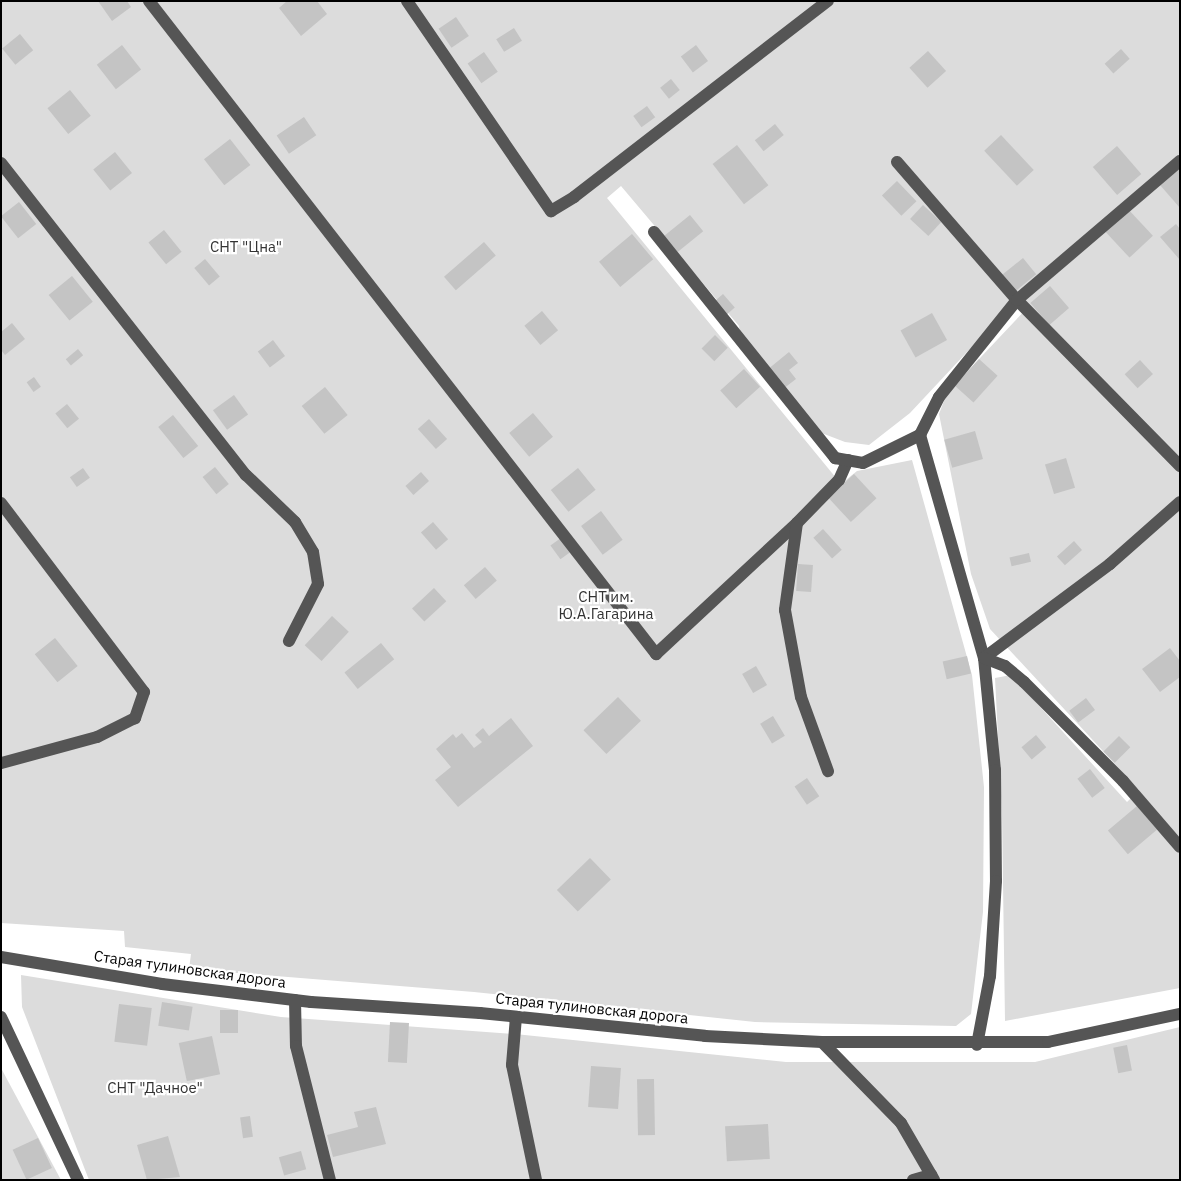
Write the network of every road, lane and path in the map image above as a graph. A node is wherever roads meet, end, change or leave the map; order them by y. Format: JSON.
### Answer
{"nodes":[{"id":1,"x":149,"y":1,"type":"edge"},
{"id":2,"x":407,"y":1,"type":"edge"},
{"id":3,"x":828,"y":1,"type":"edge"},
{"id":4,"x":1180,"y":161,"type":"edge"},
{"id":5,"x":897,"y":162,"type":"dead end"},
{"id":6,"x":1,"y":163,"type":"edge"},
{"id":7,"x":654,"y":232,"type":"dead end"},
{"id":8,"x":1017,"y":300,"type":"junction"},
{"id":9,"x":920,"y":436,"type":"junction"},
{"id":10,"x":848,"y":460,"type":"junction"},
{"id":11,"x":1180,"y":466,"type":"edge"},
{"id":12,"x":1180,"y":502,"type":"edge"},
{"id":13,"x":1,"y":503,"type":"edge"},
{"id":14,"x":797,"y":523,"type":"junction"},
{"id":15,"x":290,"y":641,"type":"dead end"},
{"id":16,"x":984,"y":658,"type":"junction"},
{"id":17,"x":1,"y":763,"type":"edge"},
{"id":18,"x":828,"y":771,"type":"dead end"},
{"id":19,"x":1180,"y":847,"type":"edge"},
{"id":20,"x":1,"y":957,"type":"edge"},
{"id":21,"x":295,"y":1000,"type":"junction"},
{"id":22,"x":1180,"y":1014,"type":"edge"},
{"id":23,"x":1,"y":1017,"type":"edge"},
{"id":24,"x":516,"y":1017,"type":"junction"},
{"id":25,"x":822,"y":1042,"type":"junction"},
{"id":26,"x":976,"y":1045,"type":"junction"},
{"id":27,"x":932,"y":1177,"type":"edge"},
{"id":28,"x":78,"y":1180,"type":"edge"},
{"id":29,"x":330,"y":1180,"type":"edge"},
{"id":30,"x":536,"y":1180,"type":"edge"},
{"id":31,"x":913,"y":1180,"type":"edge"}],
"edges":[{"from":1,"to":14,"type":"street"},
{"from":2,"to":3,"type":"street"},
{"from":4,"to":8,"type":"street"},
{"from":5,"to":8,"type":"street"},
{"from":6,"to":15,"type":"street"},
{"from":7,"to":10,"type":"street"},
{"from":8,"to":9,"type":"street"},
{"from":8,"to":11,"type":"street"},
{"from":9,"to":10,"type":"street"},
{"from":9,"to":16,"type":"street"},
{"from":10,"to":14,"type":"street"},
{"from":12,"to":16,"type":"street"},
{"from":13,"to":17,"type":"street"},
{"from":14,"to":18,"type":"street"},
{"from":16,"to":19,"type":"street"},
{"from":16,"to":26,"type":"street"},
{"from":20,"to":21,"type":"street","name":"Старая тулиновская дорога"},
{"from":21,"to":24,"type":"street","name":"Старая тулиновская дорога"},
{"from":21,"to":29,"type":"street"},
{"from":22,"to":26,"type":"street","name":"Старая тулиновская дорога"},
{"from":23,"to":28,"type":"street"},
{"from":24,"to":25,"type":"street","name":"Старая тулиновская дорога"},
{"from":24,"to":30,"type":"street"},
{"from":25,"to":26,"type":"street","name":"Старая тулиновская дорога"},
{"from":25,"to":27,"type":"street"},
{"from":27,"to":31,"type":"street"}]}
